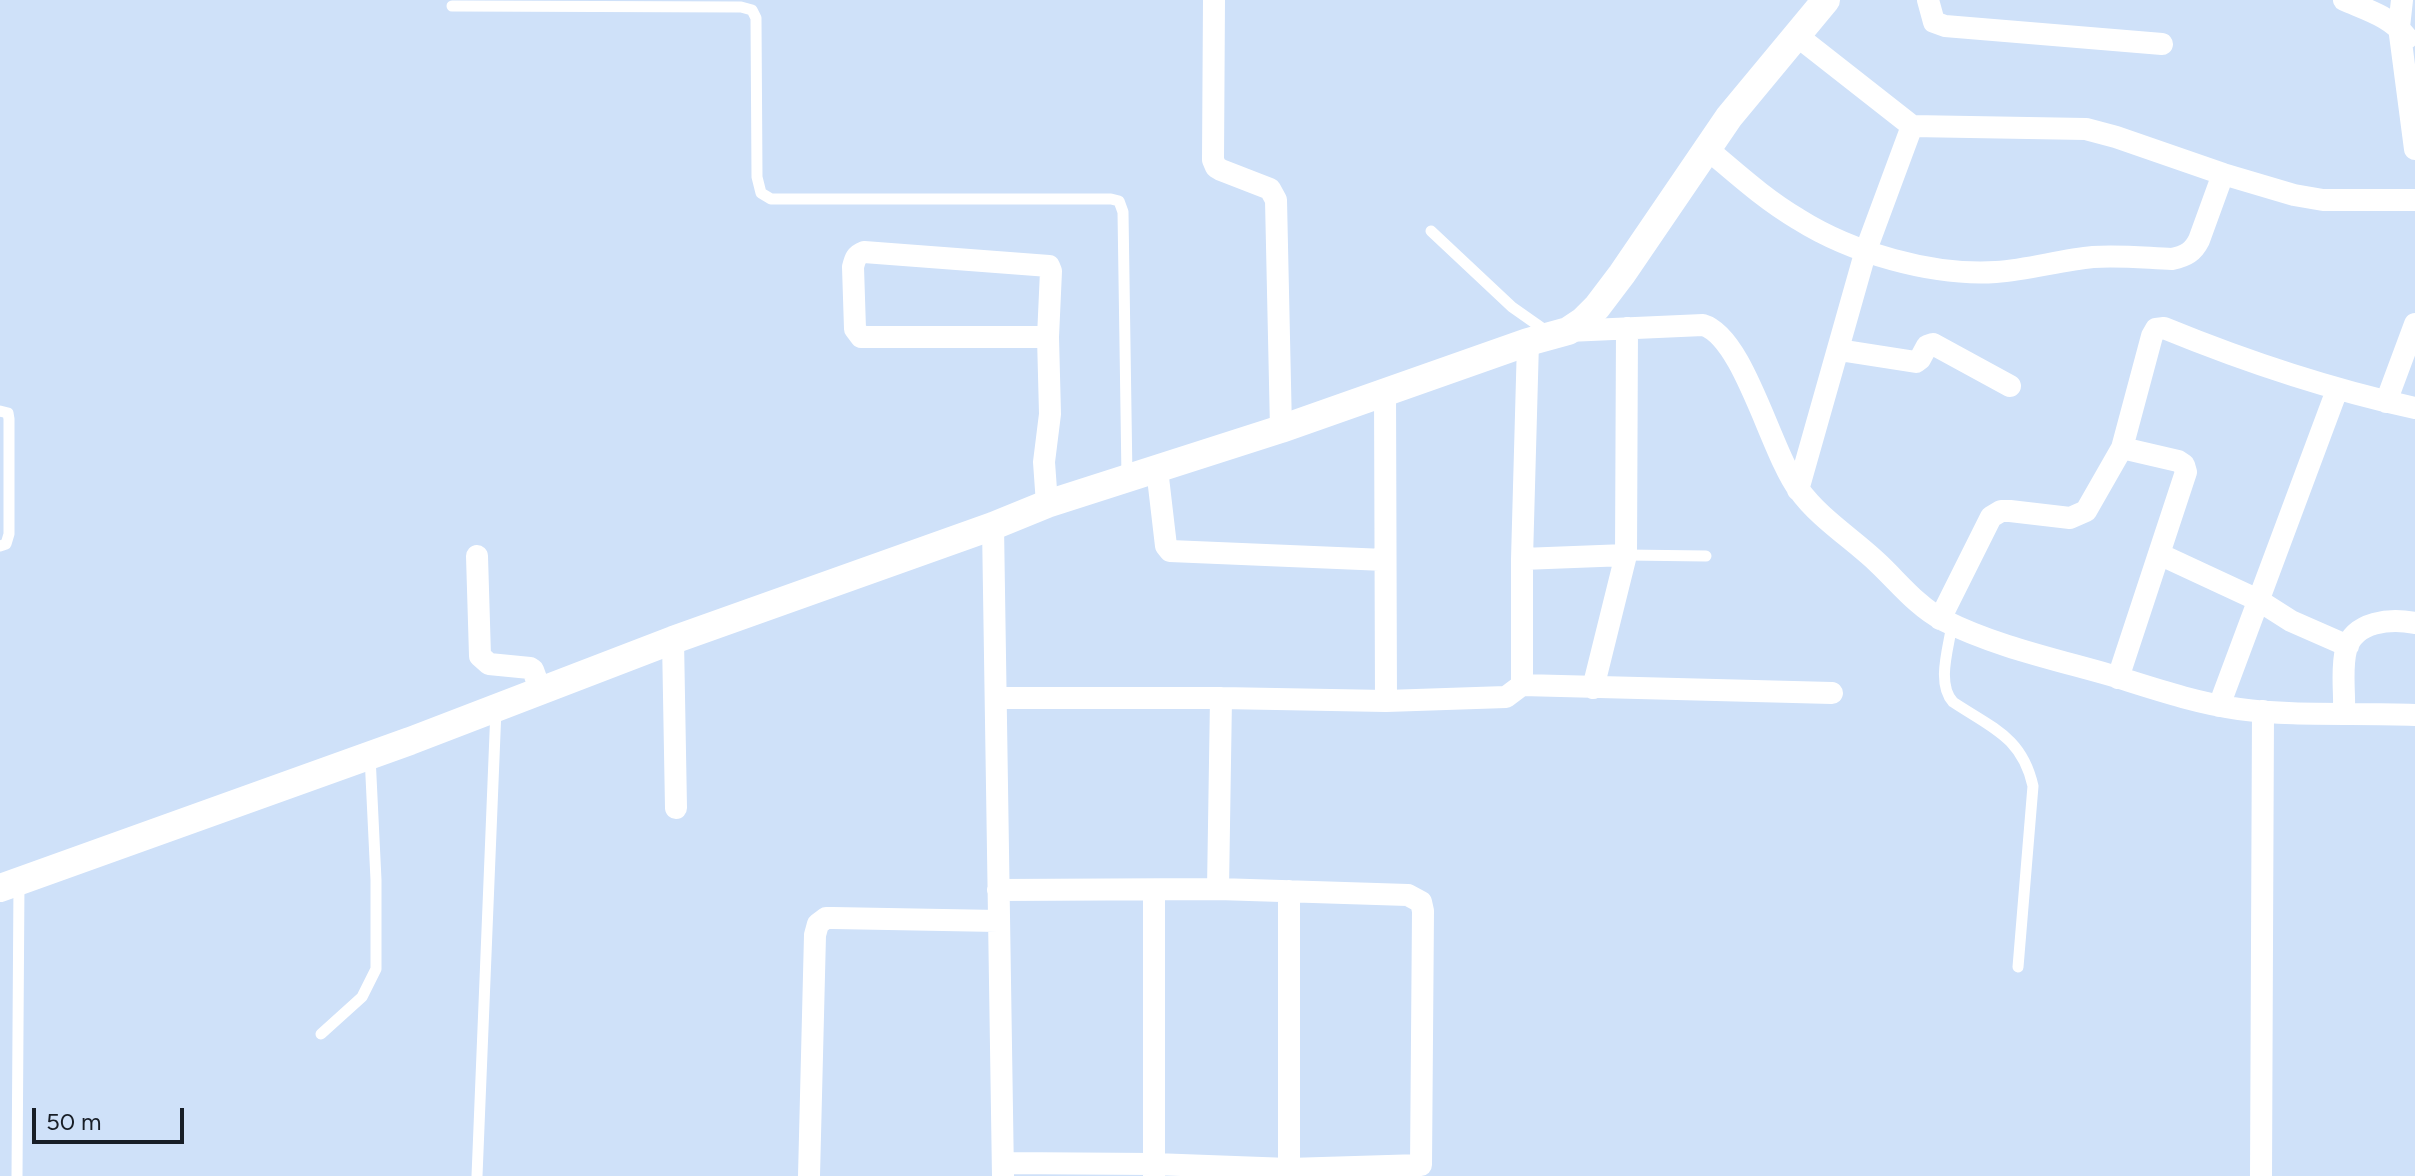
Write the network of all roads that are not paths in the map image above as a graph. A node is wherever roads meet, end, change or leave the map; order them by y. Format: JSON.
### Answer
{"nodes":[{"id":1,"x":1214,"y":0,"type":"edge"},
{"id":2,"x":1826,"y":0,"type":"edge"},
{"id":3,"x":1928,"y":0,"type":"edge"},
{"id":4,"x":2344,"y":0,"type":"edge"},
{"id":5,"x":2402,"y":0,"type":"edge"},
{"id":6,"x":452,"y":6,"type":"dead end"},
{"id":7,"x":755,"y":6,"type":"edge"},
{"id":8,"x":2399,"y":27,"type":"junction"},
{"id":9,"x":1796,"y":35,"type":"junction"},
{"id":10,"x":2162,"y":44,"type":"dead end"},
{"id":11,"x":2415,"y":49,"type":"edge"},
{"id":12,"x":1912,"y":126,"type":"junction"},
{"id":13,"x":1706,"y":148,"type":"junction"},
{"id":14,"x":2415,"y":149,"type":"edge"},
{"id":15,"x":2223,"y":174,"type":"junction"},
{"id":16,"x":2415,"y":200,"type":"edge"},
{"id":17,"x":1431,"y":231,"type":"dead end"},
{"id":18,"x":1866,"y":250,"type":"junction"},
{"id":19,"x":2415,"y":324,"type":"edge"},
{"id":20,"x":1627,"y":328,"type":"junction"},
{"id":21,"x":1550,"y":336,"type":"junction"},
{"id":22,"x":1048,"y":337,"type":"junction"},
{"id":23,"x":1839,"y":350,"type":"junction"},
{"id":24,"x":2010,"y":386,"type":"dead end"},
{"id":25,"x":2337,"y":390,"type":"junction"},
{"id":26,"x":1385,"y":391,"type":"junction"},
{"id":27,"x":2386,"y":402,"type":"junction"},
{"id":28,"x":2415,"y":408,"type":"edge"},
{"id":29,"x":0,"y":411,"type":"edge"},
{"id":30,"x":1281,"y":429,"type":"junction"},
{"id":31,"x":2122,"y":448,"type":"junction"},
{"id":32,"x":1157,"y":469,"type":"junction"},
{"id":33,"x":1127,"y":478,"type":"junction"},
{"id":34,"x":1798,"y":490,"type":"junction"},
{"id":35,"x":1047,"y":504,"type":"junction"},
{"id":36,"x":993,"y":526,"type":"junction"},
{"id":37,"x":0,"y":546,"type":"edge"},
{"id":38,"x":2159,"y":554,"type":"junction"},
{"id":39,"x":1626,"y":555,"type":"junction"},
{"id":40,"x":477,"y":556,"type":"dead end"},
{"id":41,"x":1706,"y":556,"type":"dead end"},
{"id":42,"x":1522,"y":559,"type":"junction"},
{"id":43,"x":1385,"y":560,"type":"junction"},
{"id":44,"x":2258,"y":600,"type":"junction"},
{"id":45,"x":1946,"y":621,"type":"junction"},
{"id":46,"x":2415,"y":623,"type":"edge"},
{"id":47,"x":673,"y":640,"type":"junction"},
{"id":48,"x":2348,"y":646,"type":"junction"},
{"id":49,"x":2118,"y":678,"type":"junction"},
{"id":50,"x":1522,"y":685,"type":"junction"},
{"id":51,"x":1593,"y":688,"type":"junction"},
{"id":52,"x":541,"y":692,"type":"junction"},
{"id":53,"x":1832,"y":693,"type":"dead end"},
{"id":54,"x":996,"y":698,"type":"junction"},
{"id":55,"x":1221,"y":698,"type":"junction"},
{"id":56,"x":1386,"y":701,"type":"junction"},
{"id":57,"x":2219,"y":706,"type":"junction"},
{"id":58,"x":496,"y":709,"type":"junction"},
{"id":59,"x":2263,"y":711,"type":"junction"},
{"id":60,"x":2344,"y":713,"type":"junction"},
{"id":61,"x":2415,"y":715,"type":"edge"},
{"id":62,"x":370,"y":755,"type":"junction"},
{"id":63,"x":676,"y":808,"type":"dead end"},
{"id":64,"x":10,"y":884,"type":"edge"},
{"id":65,"x":1218,"y":889,"type":"junction"},
{"id":66,"x":998,"y":890,"type":"junction"},
{"id":67,"x":1154,"y":891,"type":"junction"},
{"id":68,"x":1289,"y":891,"type":"junction"},
{"id":69,"x":998,"y":921,"type":"junction"},
{"id":70,"x":2018,"y":967,"type":"dead end"},
{"id":71,"x":321,"y":1034,"type":"dead end"},
{"id":72,"x":1003,"y":1170,"type":"edge"},
{"id":73,"x":1154,"y":1170,"type":"edge"},
{"id":74,"x":1289,"y":1172,"type":"edge"},
{"id":75,"x":17,"y":1176,"type":"edge"},
{"id":76,"x":477,"y":1176,"type":"edge"},
{"id":77,"x":809,"y":1176,"type":"edge"},
{"id":78,"x":2261,"y":1176,"type":"edge"}],
"edges":[{"from":1,"to":30,"type":"street"},
{"from":2,"to":9,"type":"street"},
{"from":3,"to":10,"type":"street"},
{"from":4,"to":8,"type":"street"},
{"from":5,"to":8,"type":"street"},
{"from":6,"to":7,"type":"lane"},
{"from":7,"to":33,"type":"lane"},
{"from":8,"to":11,"type":"street"},
{"from":8,"to":14,"type":"street"},
{"from":9,"to":12,"type":"street"},
{"from":9,"to":13,"type":"street"},
{"from":12,"to":15,"type":"street"},
{"from":12,"to":18,"type":"street"},
{"from":13,"to":18,"type":"street"},
{"from":13,"to":21,"type":"street"},
{"from":15,"to":16,"type":"street"},
{"from":15,"to":18,"type":"street"},
{"from":17,"to":21,"type":"lane"},
{"from":18,"to":23,"type":"street"},
{"from":19,"to":27,"type":"street"},
{"from":20,"to":21,"type":"street"},
{"from":20,"to":34,"type":"street"},
{"from":20,"to":39,"type":"street"},
{"from":21,"to":26,"type":"street"},
{"from":21,"to":42,"type":"street"},
{"from":22,"to":22,"type":"street"},
{"from":22,"to":35,"type":"street"},
{"from":23,"to":24,"type":"street"},
{"from":23,"to":34,"type":"street"},
{"from":25,"to":27,"type":"street"},
{"from":25,"to":31,"type":"street"},
{"from":25,"to":44,"type":"street"},
{"from":26,"to":30,"type":"street"},
{"from":26,"to":43,"type":"street"},
{"from":27,"to":28,"type":"street"},
{"from":29,"to":37,"type":"lane"},
{"from":30,"to":32,"type":"street"},
{"from":31,"to":38,"type":"street"},
{"from":31,"to":45,"type":"street"},
{"from":32,"to":33,"type":"street"},
{"from":32,"to":43,"type":"street"},
{"from":33,"to":35,"type":"street"},
{"from":34,"to":45,"type":"street"},
{"from":35,"to":36,"type":"street"},
{"from":36,"to":47,"type":"street"},
{"from":36,"to":54,"type":"street"},
{"from":38,"to":44,"type":"street"},
{"from":38,"to":49,"type":"street"},
{"from":39,"to":41,"type":"lane"},
{"from":39,"to":42,"type":"street"},
{"from":39,"to":51,"type":"street"},
{"from":40,"to":52,"type":"street"},
{"from":42,"to":50,"type":"street"},
{"from":43,"to":56,"type":"street"},
{"from":44,"to":48,"type":"street"},
{"from":44,"to":57,"type":"street"},
{"from":45,"to":49,"type":"street"},
{"from":45,"to":70,"type":"lane"},
{"from":46,"to":48,"type":"street"},
{"from":47,"to":52,"type":"street"},
{"from":47,"to":63,"type":"street"},
{"from":48,"to":60,"type":"street"},
{"from":49,"to":57,"type":"street"},
{"from":50,"to":51,"type":"street"},
{"from":50,"to":56,"type":"street"},
{"from":51,"to":53,"type":"street"},
{"from":52,"to":58,"type":"street"},
{"from":54,"to":55,"type":"street"},
{"from":54,"to":66,"type":"street"},
{"from":55,"to":56,"type":"street"},
{"from":55,"to":65,"type":"street"},
{"from":57,"to":59,"type":"street"},
{"from":58,"to":62,"type":"street"},
{"from":58,"to":76,"type":"lane"},
{"from":59,"to":60,"type":"street"},
{"from":59,"to":78,"type":"street"},
{"from":60,"to":61,"type":"street"},
{"from":62,"to":64,"type":"street"},
{"from":62,"to":71,"type":"lane"},
{"from":64,"to":75,"type":"lane"},
{"from":65,"to":67,"type":"street"},
{"from":65,"to":68,"type":"street"},
{"from":66,"to":67,"type":"street"},
{"from":66,"to":69,"type":"street"},
{"from":67,"to":73,"type":"street"},
{"from":68,"to":74,"type":"street"},
{"from":68,"to":74,"type":"street"},
{"from":69,"to":72,"type":"street"},
{"from":69,"to":77,"type":"street"},
{"from":72,"to":73,"type":"street"},
{"from":73,"to":74,"type":"street"}]}
